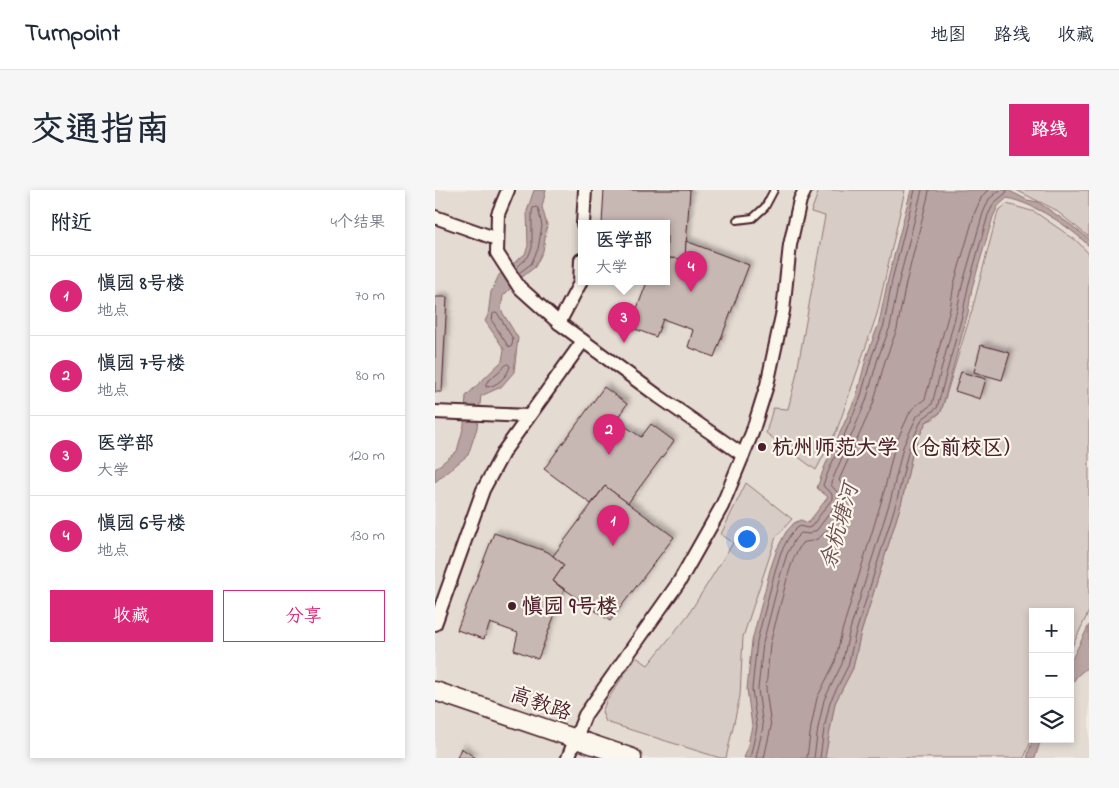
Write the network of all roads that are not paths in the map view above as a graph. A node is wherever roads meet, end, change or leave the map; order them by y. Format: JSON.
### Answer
{"nodes":[{"id":1,"x":509,"y":190,"type":"edge"},
{"id":2,"x":585,"y":190,"type":"edge"},
{"id":3,"x":774,"y":190,"type":"edge"},
{"id":4,"x":805,"y":190,"type":"edge"},
{"id":5,"x":435,"y":218,"type":"edge"},
{"id":6,"x":583,"y":220,"type":"edge"},
{"id":7,"x":737,"y":220,"type":"dead end"},
{"id":8,"x":497,"y":239,"type":"junction"},
{"id":9,"x":579,"y":285,"type":"edge"},
{"id":10,"x":559,"y":323,"type":"junction"},
{"id":11,"x":583,"y":341,"type":"junction"},
{"id":12,"x":435,"y":412,"type":"edge"},
{"id":13,"x":528,"y":416,"type":"junction"},
{"id":14,"x":743,"y":455,"type":"junction"},
{"id":15,"x":439,"y":599,"type":"edge"},
{"id":16,"x":435,"y":624,"type":"edge"},
{"id":17,"x":435,"y":691,"type":"edge"},
{"id":18,"x":575,"y":739,"type":"junction"},
{"id":19,"x":568,"y":758,"type":"edge"},
{"id":20,"x":632,"y":758,"type":"edge"}],
"edges":[{"from":1,"to":8,"type":"street"},
{"from":2,"to":6,"type":"street"},
{"from":3,"to":7,"type":"lane"},
{"from":4,"to":14,"type":"street"},
{"from":5,"to":8,"type":"street"},
{"from":8,"to":10,"type":"street"},
{"from":9,"to":10,"type":"street"},
{"from":10,"to":11,"type":"street"},
{"from":11,"to":13,"type":"street"},
{"from":11,"to":14,"type":"street"},
{"from":12,"to":13,"type":"street"},
{"from":13,"to":15,"type":"street"},
{"from":14,"to":18,"type":"street"},
{"from":15,"to":16,"type":"street"},
{"from":17,"to":18,"type":"street","name":"高教路"},
{"from":18,"to":19,"type":"street"},
{"from":18,"to":20,"type":"street","name":"高教路"}]}
